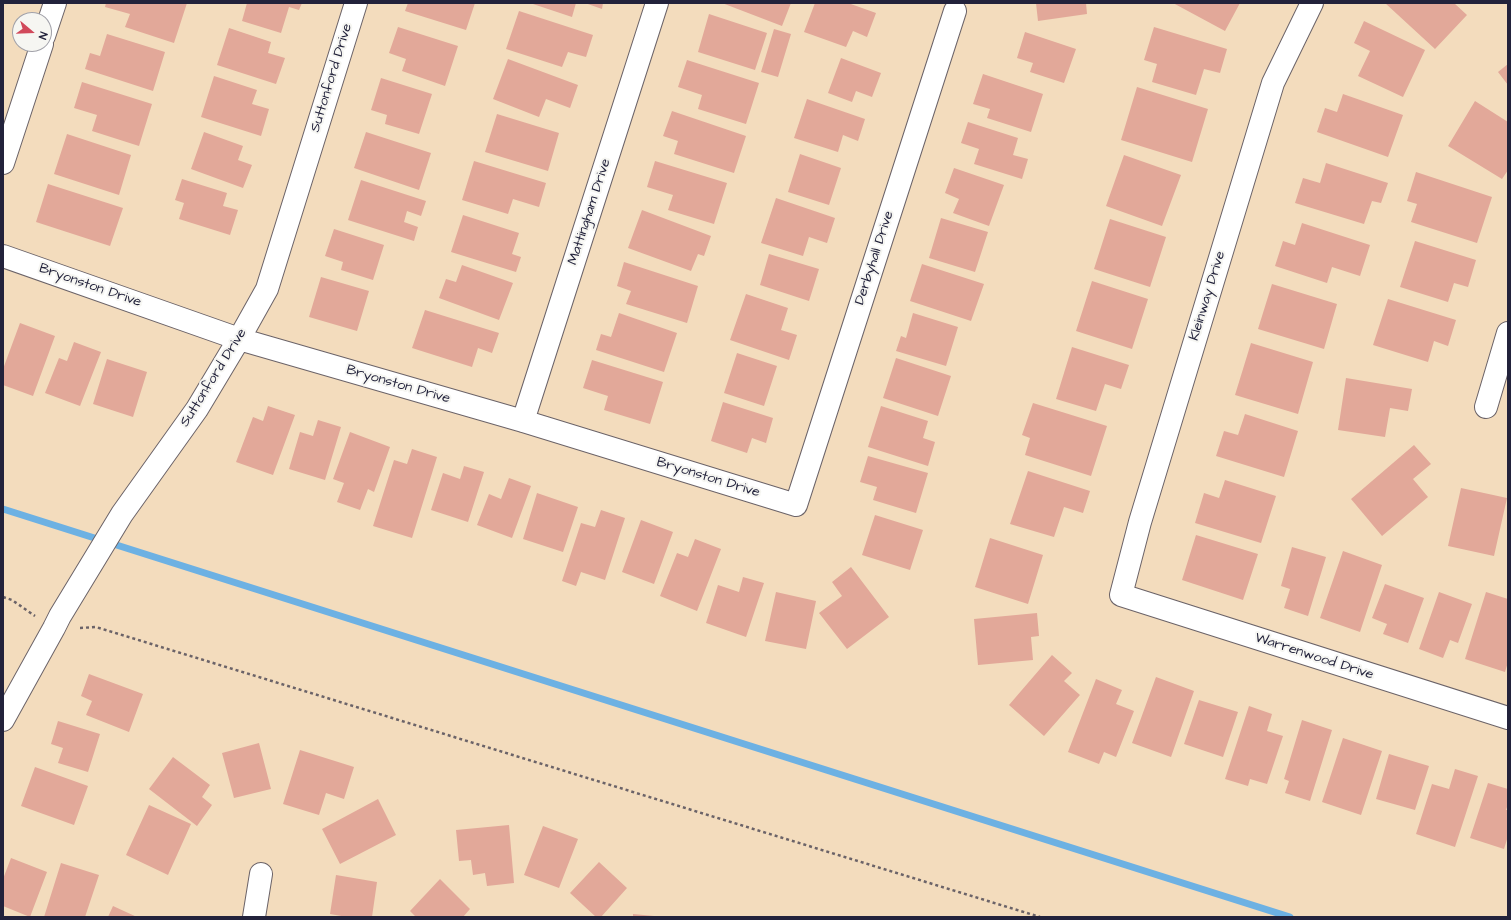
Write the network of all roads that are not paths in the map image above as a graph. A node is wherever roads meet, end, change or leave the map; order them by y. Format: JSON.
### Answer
{"nodes":[{"id":1,"x":356,"y":3,"type":"edge"},
{"id":2,"x":657,"y":3,"type":"edge"},
{"id":3,"x":1312,"y":3,"type":"edge"},
{"id":4,"x":954,"y":11,"type":"dead end"},
{"id":5,"x":39,"y":52,"type":"edge"},
{"id":6,"x":3,"y":163,"type":"edge"},
{"id":7,"x":3,"y":256,"type":"edge"},
{"id":8,"x":1508,"y":333,"type":"edge"},
{"id":9,"x":239,"y":339,"type":"junction"},
{"id":10,"x":1486,"y":408,"type":"dead end"},
{"id":11,"x":523,"y":421,"type":"junction"},
{"id":12,"x":796,"y":505,"type":"joint"},
{"id":13,"x":1121,"y":595,"type":"joint"},
{"id":14,"x":1508,"y":718,"type":"edge"},
{"id":15,"x":3,"y":720,"type":"edge"},
{"id":16,"x":261,"y":874,"type":"dead end"},
{"id":17,"x":254,"y":917,"type":"edge"}],
"edges":[{"from":1,"to":9,"type":"street","name":"Suttonford Drive"},
{"from":2,"to":11,"type":"street","name":"Mattingham Drive"},
{"from":3,"to":13,"type":"street","name":"Kleinway Drive"},
{"from":4,"to":12,"type":"street","name":"Derbyhall Drive"},
{"from":5,"to":6,"type":"street"},
{"from":7,"to":9,"type":"street","name":"Bryonston Drive"},
{"from":8,"to":10,"type":"street"},
{"from":9,"to":11,"type":"street","name":"Bryonston Drive"},
{"from":9,"to":15,"type":"street","name":"Suttonford Drive"},
{"from":11,"to":12,"type":"street","name":"Bryonston Drive"},
{"from":13,"to":14,"type":"street","name":"Warrenwood Drive"},
{"from":16,"to":17,"type":"street"}]}
